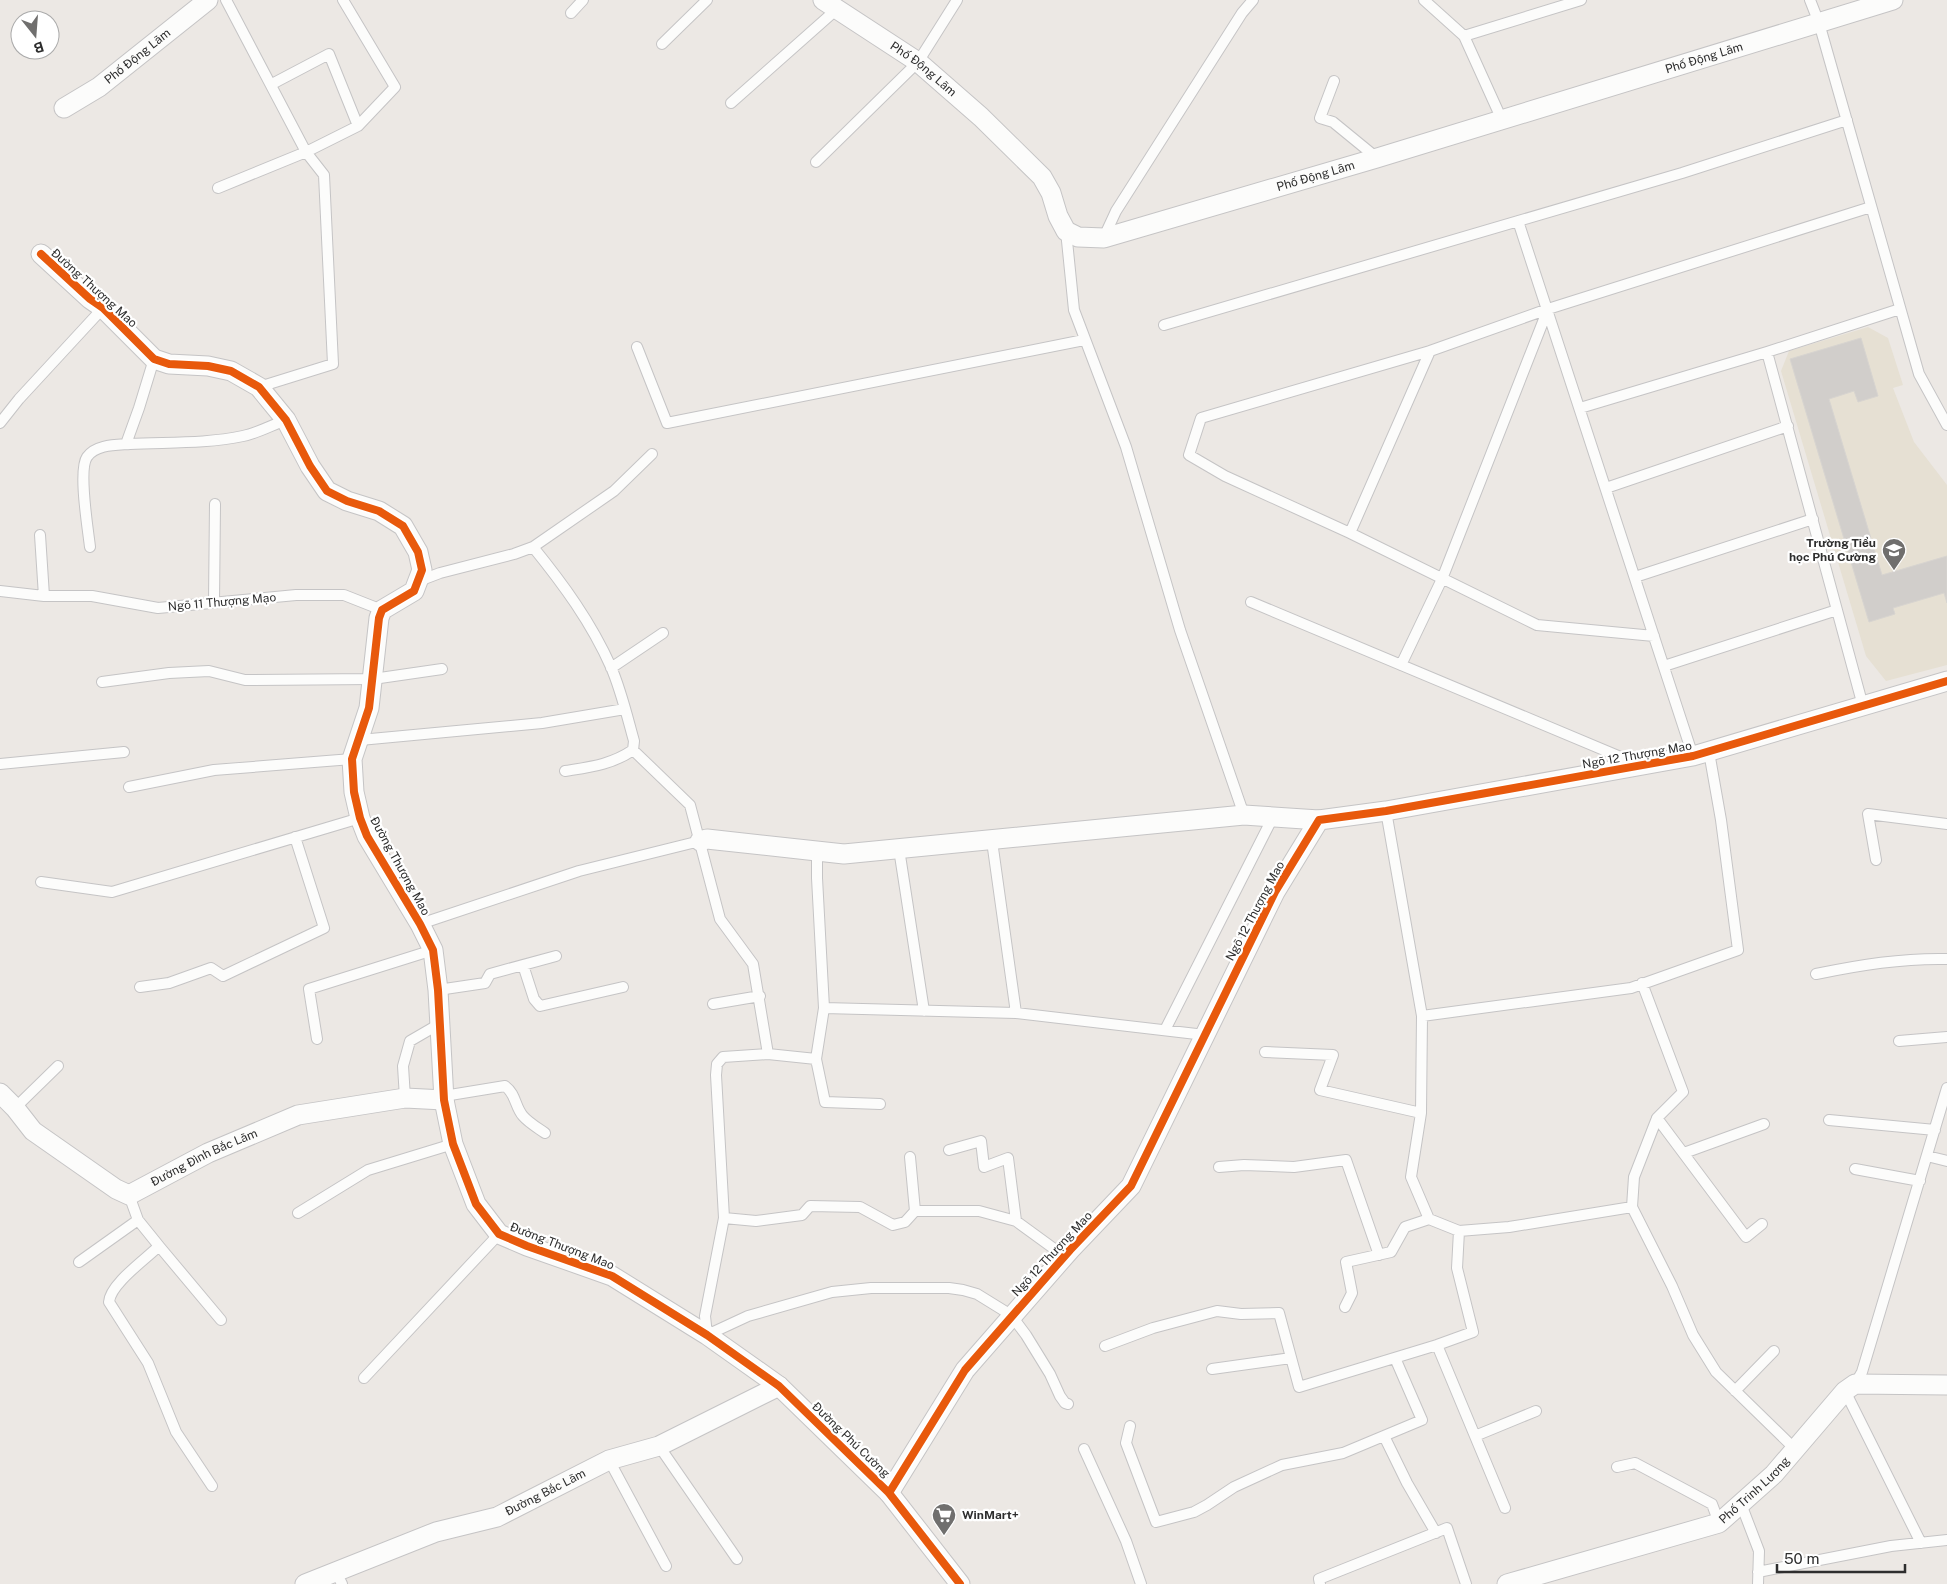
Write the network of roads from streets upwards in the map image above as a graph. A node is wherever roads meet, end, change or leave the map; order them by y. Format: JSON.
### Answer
{"nodes":[{"id":1,"x":208,"y":0,"type":"edge"},
{"id":2,"x":1893,"y":0,"type":"edge"},
{"id":3,"x":830,"y":4,"type":"edge"},
{"id":4,"x":64,"y":108,"type":"dead end"},
{"id":5,"x":41,"y":254,"type":"dead end"},
{"id":6,"x":1947,"y":682,"type":"edge"},
{"id":7,"x":1319,"y":820,"type":"junction"},
{"id":8,"x":700,"y":841,"type":"road end"},
{"id":9,"x":0,"y":1093,"type":"edge"},
{"id":10,"x":444,"y":1098,"type":"junction"},
{"id":11,"x":1947,"y":1385,"type":"edge"},
{"id":12,"x":779,"y":1386,"type":"junction"},
{"id":13,"x":889,"y":1493,"type":"junction"},
{"id":14,"x":338,"y":1578,"type":"edge"},
{"id":15,"x":304,"y":1584,"type":"edge"},
{"id":16,"x":960,"y":1584,"type":"edge"},
{"id":17,"x":1507,"y":1584,"type":"edge"}],
"edges":[{"from":1,"to":4,"type":"street","name":"Phố Động Lãm"},
{"from":2,"to":3,"type":"street","name":"Phố Động Lãm"},
{"from":5,"to":10,"type":"street","name":"Đường Thượng Mao"},
{"from":6,"to":7,"type":"street","name":"Ngõ 12 Thượng Mao"},
{"from":7,"to":8,"type":"street"},
{"from":7,"to":13,"type":"street","name":"Ngõ 12 Thượng Mao"},
{"from":9,"to":10,"type":"street","name":"Đường Đình Bắc Lãm"},
{"from":10,"to":12,"type":"street","name":"Đường Thượng Mao"},
{"from":11,"to":17,"type":"street","name":"Phố Trinh Lương"},
{"from":12,"to":13,"type":"street","name":"Đường Phú Cường"},
{"from":12,"to":14,"type":"street","name":"Đường Bắc Lãm"},
{"from":13,"to":16,"type":"street","name":"Đường Phú Cường"},
{"from":14,"to":15,"type":"street","name":"Đường Bắc Lãm"}]}
